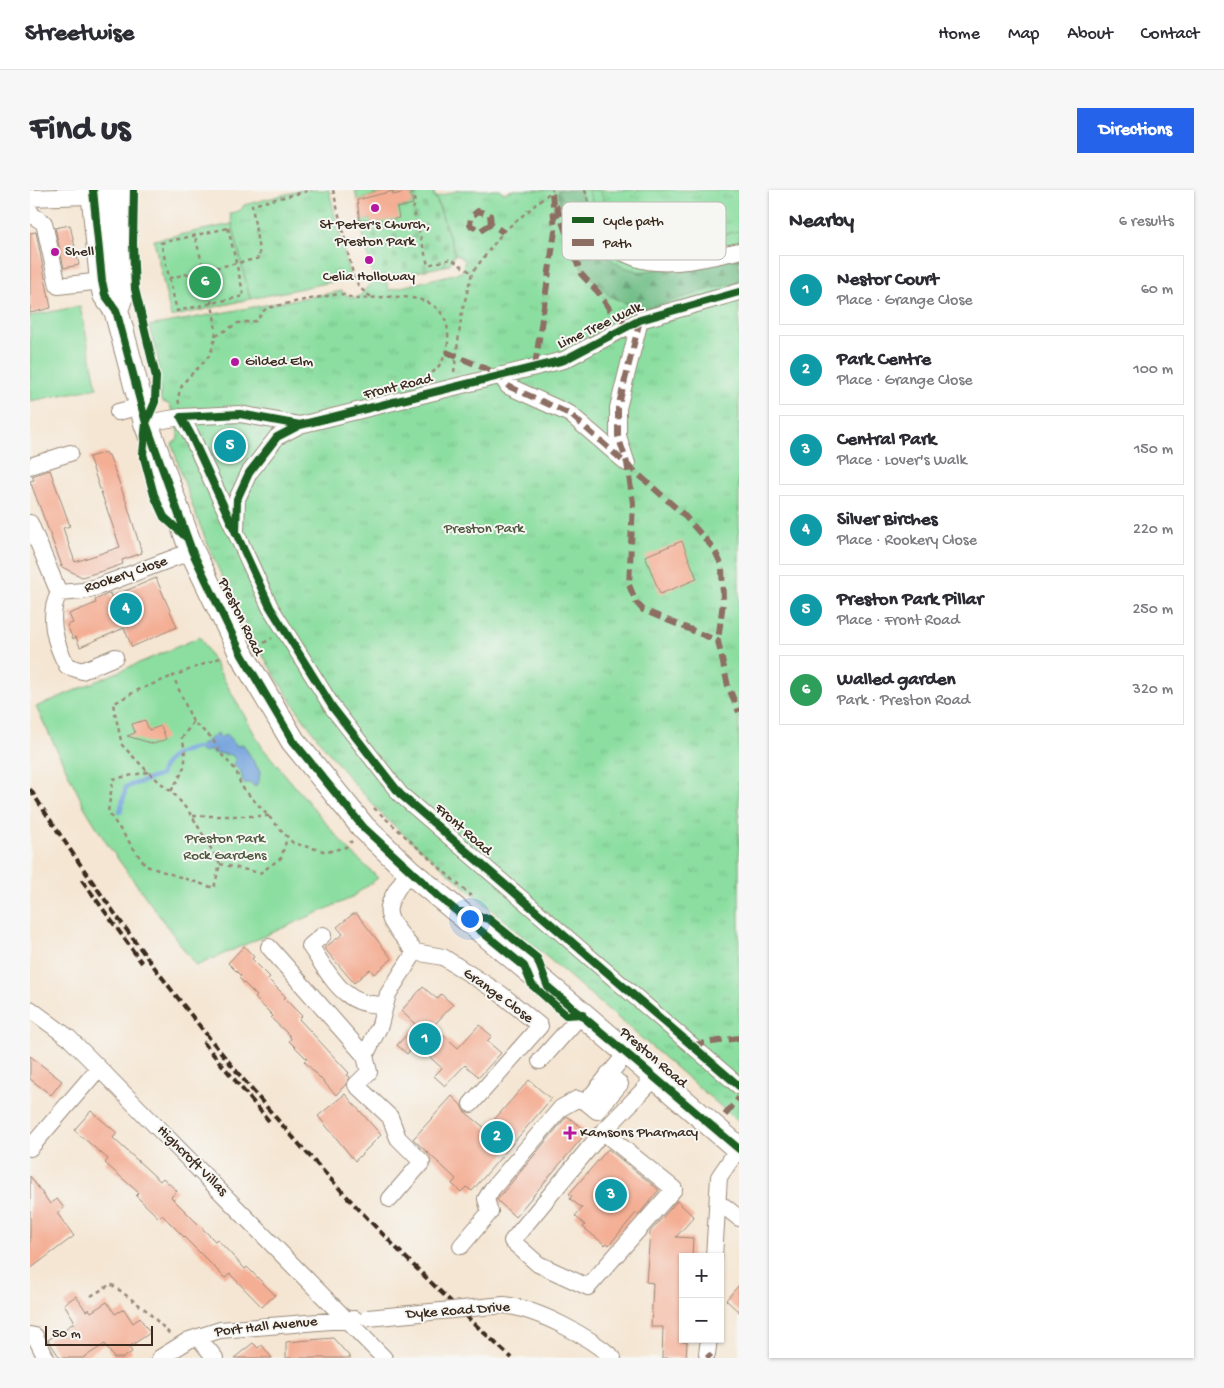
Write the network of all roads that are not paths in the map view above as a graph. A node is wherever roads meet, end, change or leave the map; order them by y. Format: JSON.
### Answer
{"nodes":[{"id":1,"x":118,"y":192,"type":"edge"},
{"id":2,"x":93,"y":193,"type":"edge"},
{"id":3,"x":30,"y":198,"type":"edge"},
{"id":4,"x":30,"y":211,"type":"edge"},
{"id":5,"x":739,"y":251,"type":"edge"},
{"id":6,"x":726,"y":253,"type":"edge"},
{"id":7,"x":639,"y":260,"type":"edge"},
{"id":8,"x":678,"y":260,"type":"edge"},
{"id":9,"x":102,"y":281,"type":"junction"},
{"id":10,"x":739,"y":292,"type":"edge"},
{"id":11,"x":128,"y":299,"type":"junction"},
{"id":12,"x":640,"y":320,"type":"junction"},
{"id":13,"x":501,"y":374,"type":"junction"},
{"id":14,"x":147,"y":408,"type":"junction"},
{"id":15,"x":118,"y":412,"type":"dead end"},
{"id":16,"x":181,"y":418,"type":"junction"},
{"id":17,"x":300,"y":425,"type":"junction"},
{"id":18,"x":70,"y":453,"type":"dead end"},
{"id":19,"x":30,"y":466,"type":"edge"},
{"id":20,"x":30,"y":522,"type":"edge"},
{"id":21,"x":236,"y":538,"type":"junction"},
{"id":22,"x":192,"y":551,"type":"junction"},
{"id":23,"x":59,"y":593,"type":"junction"},
{"id":24,"x":115,"y":657,"type":"dead end"},
{"id":25,"x":409,"y":871,"type":"junction"},
{"id":26,"x":323,"y":935,"type":"dead end"},
{"id":27,"x":269,"y":947,"type":"dead end"},
{"id":28,"x":415,"y":952,"type":"junction"},
{"id":29,"x":384,"y":1004,"type":"junction"},
{"id":30,"x":30,"y":1009,"type":"edge"},
{"id":31,"x":582,"y":1014,"type":"junction"},
{"id":32,"x":626,"y":1054,"type":"junction"},
{"id":33,"x":365,"y":1056,"type":"junction"},
{"id":34,"x":540,"y":1061,"type":"dead end"},
{"id":35,"x":99,"y":1068,"type":"junction"},
{"id":36,"x":655,"y":1078,"type":"junction"},
{"id":37,"x":739,"y":1086,"type":"edge"},
{"id":38,"x":471,"y":1104,"type":"dead end"},
{"id":39,"x":603,"y":1132,"type":"junction"},
{"id":40,"x":30,"y":1148,"type":"edge"},
{"id":41,"x":739,"y":1149,"type":"edge"},
{"id":42,"x":390,"y":1199,"type":"dead end"},
{"id":43,"x":717,"y":1206,"type":"junction"},
{"id":44,"x":739,"y":1218,"type":"edge"},
{"id":45,"x":462,"y":1246,"type":"dead end"},
{"id":46,"x":714,"y":1253,"type":"edge"},
{"id":47,"x":348,"y":1319,"type":"junction"},
{"id":48,"x":30,"y":1335,"type":"edge"},
{"id":49,"x":198,"y":1337,"type":"junction"},
{"id":50,"x":46,"y":1358,"type":"edge"},
{"id":51,"x":160,"y":1358,"type":"edge"},
{"id":52,"x":215,"y":1358,"type":"edge"},
{"id":53,"x":384,"y":1358,"type":"edge"},
{"id":54,"x":614,"y":1358,"type":"edge"}],
"edges":[{"from":1,"to":2,"type":"street"},
{"from":1,"to":11,"type":"highway","name":"Preston Road"},
{"from":2,"to":3,"type":"street"},
{"from":2,"to":9,"type":"highway","name":"Preston Road"},
{"from":4,"to":9,"type":"street"},
{"from":5,"to":6,"type":"street"},
{"from":7,"to":8,"type":"street"},
{"from":9,"to":11,"type":"highway","name":"Preston Road"},
{"from":10,"to":12,"type":"street","name":"Lime Tree Walk"},
{"from":11,"to":14,"type":"highway","name":"Preston Road"},
{"from":12,"to":13,"type":"street","name":"Lime Tree Walk"},
{"from":12,"to":13,"type":"street"},
{"from":13,"to":17,"type":"street","name":"Front Road"},
{"from":14,"to":15,"type":"street"},
{"from":14,"to":16,"type":"street"},
{"from":14,"to":22,"type":"highway","name":"Preston Road"},
{"from":16,"to":17,"type":"street","name":"Front Road"},
{"from":16,"to":21,"type":"street","name":"Front Road"},
{"from":17,"to":21,"type":"street","name":"Front Road"},
{"from":18,"to":19,"type":"street"},
{"from":20,"to":23,"type":"street"},
{"from":21,"to":37,"type":"street","name":"Front Road"},
{"from":22,"to":23,"type":"street","name":"Rookery Close"},
{"from":22,"to":25,"type":"highway","name":"Preston Road"},
{"from":23,"to":24,"type":"street"},
{"from":25,"to":28,"type":"street"},
{"from":25,"to":31,"type":"highway","name":"Preston Road"},
{"from":26,"to":29,"type":"street"},
{"from":27,"to":33,"type":"street"},
{"from":28,"to":29,"type":"street"},
{"from":28,"to":38,"type":"street","name":"Grange Close"},
{"from":29,"to":33,"type":"street"},
{"from":30,"to":35,"type":"street","name":"Highcroft Villas"},
{"from":31,"to":32,"type":"highway","name":"Preston Road"},
{"from":31,"to":34,"type":"street"},
{"from":32,"to":36,"type":"highway","name":"Preston Road"},
{"from":32,"to":45,"type":"street"},
{"from":33,"to":42,"type":"street"},
{"from":35,"to":40,"type":"street"},
{"from":35,"to":47,"type":"street","name":"Highcroft Villas"},
{"from":36,"to":39,"type":"street"},
{"from":36,"to":41,"type":"highway","name":"Preston Road"},
{"from":39,"to":39,"type":"street"},
{"from":41,"to":43,"type":"street"},
{"from":43,"to":44,"type":"street"},
{"from":43,"to":46,"type":"street"},
{"from":47,"to":49,"type":"street","name":"Port Hall Avenue"},
{"from":47,"to":53,"type":"street","name":"Highcroft Villas"},
{"from":47,"to":54,"type":"street","name":"Dyke Road Drive","bridge":true},
{"from":48,"to":50,"type":"street"},
{"from":49,"to":51,"type":"street","name":"Port Hall Avenue"},
{"from":49,"to":52,"type":"street"}]}
